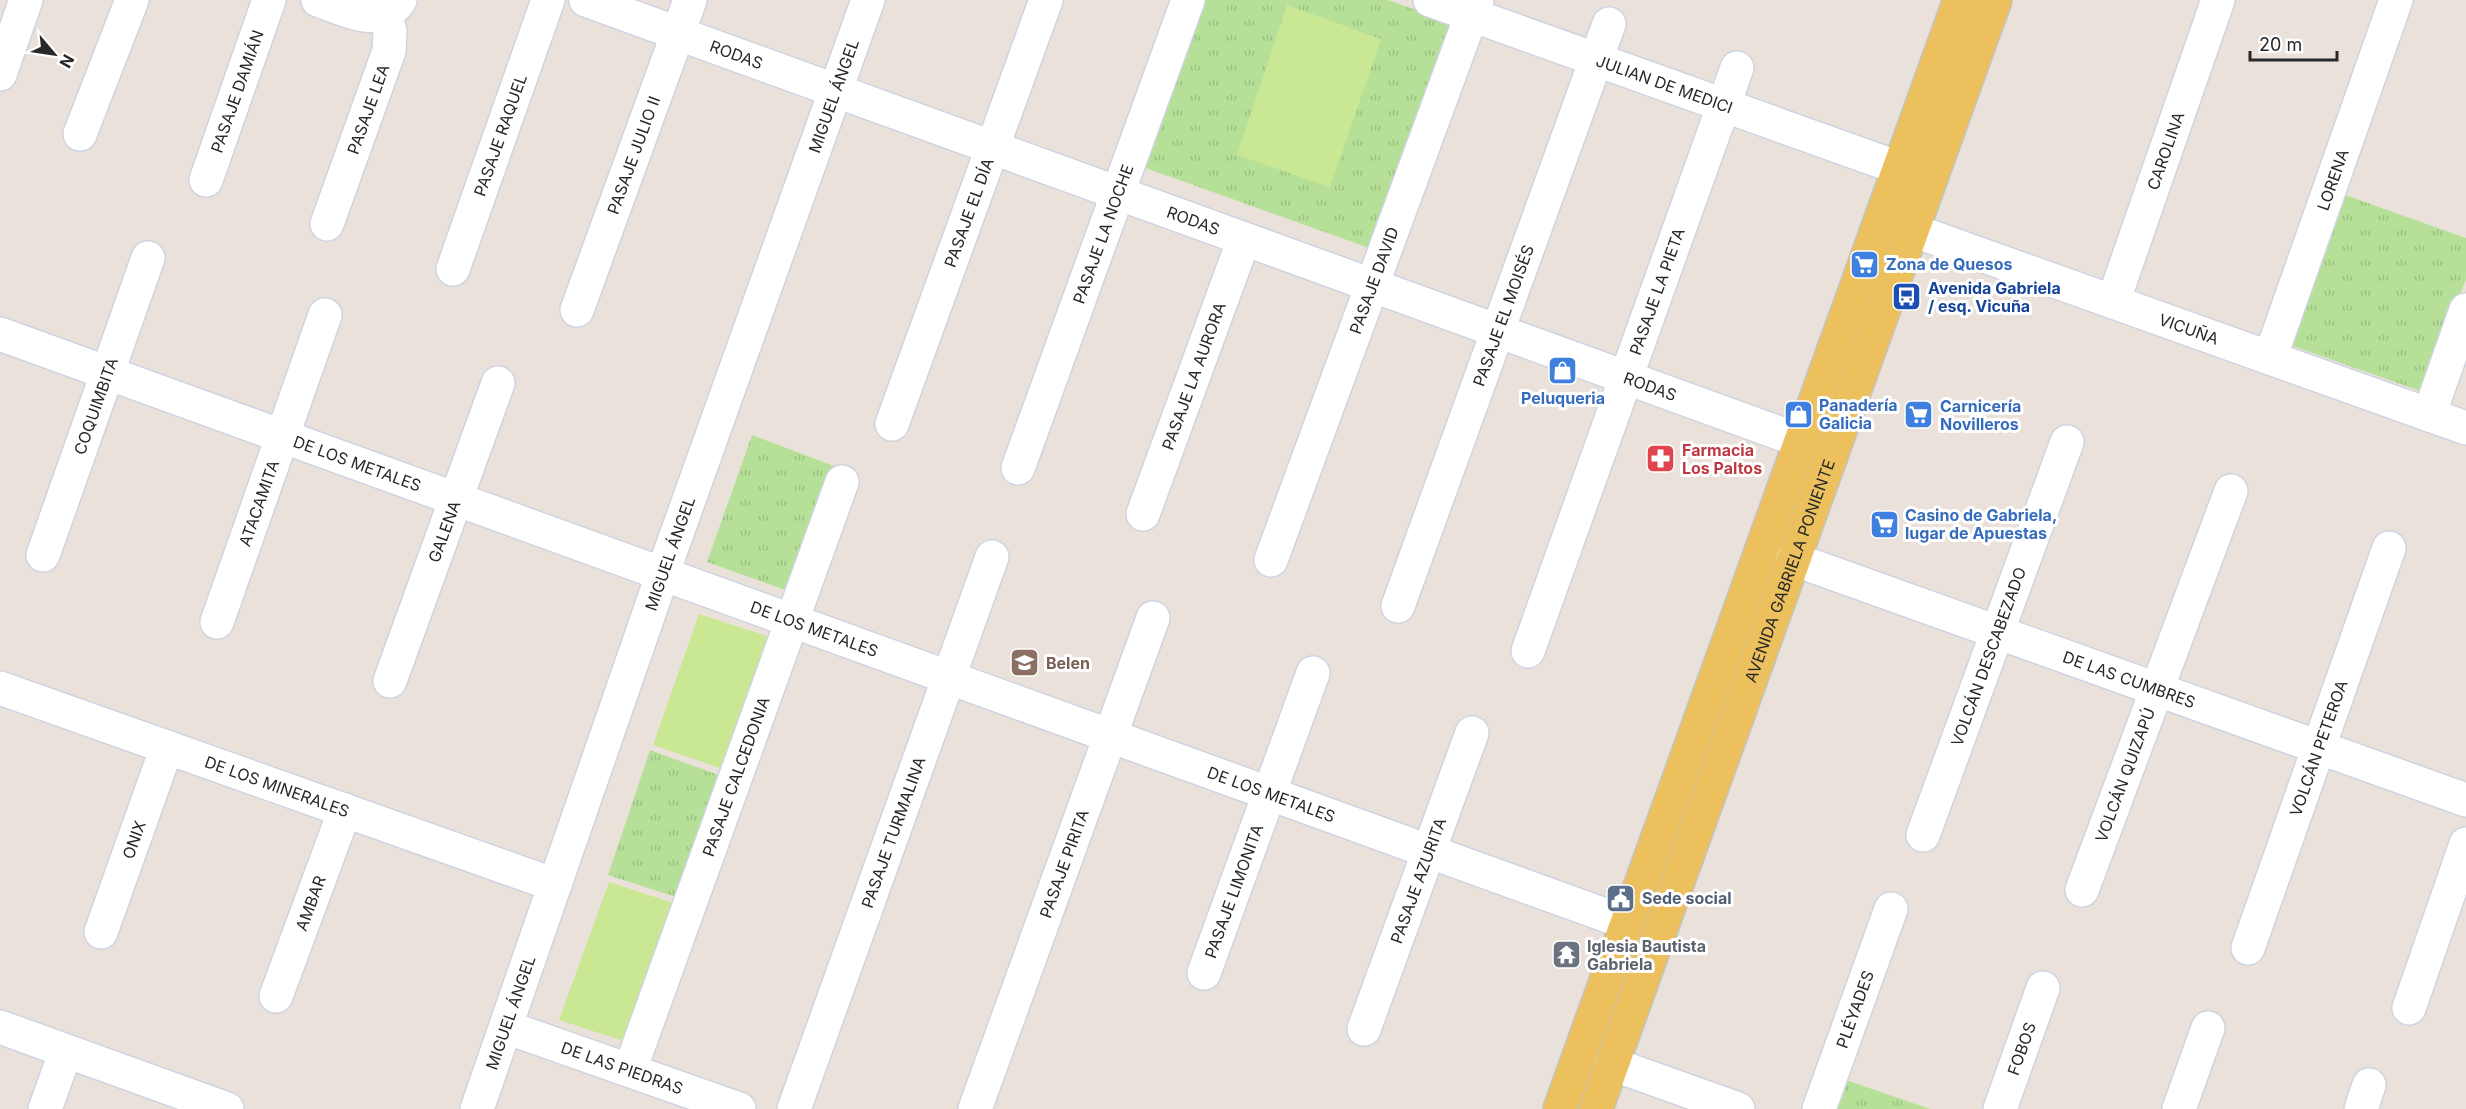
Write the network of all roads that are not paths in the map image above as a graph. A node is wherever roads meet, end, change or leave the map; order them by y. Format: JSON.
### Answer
{"nodes":[{"id":1,"x":26,"y":0,"type":"edge"},
{"id":2,"x":132,"y":0,"type":"edge"},
{"id":3,"x":269,"y":0,"type":"edge"},
{"id":4,"x":318,"y":0,"type":"edge"},
{"id":5,"x":548,"y":0,"type":"edge"},
{"id":6,"x":586,"y":0,"type":"edge"},
{"id":7,"x":690,"y":0,"type":"edge"},
{"id":8,"x":868,"y":0,"type":"edge"},
{"id":9,"x":1046,"y":0,"type":"edge"},
{"id":10,"x":1188,"y":0,"type":"edge"},
{"id":11,"x":1430,"y":0,"type":"edge"},
{"id":12,"x":1960,"y":0,"type":"edge"},
{"id":13,"x":2218,"y":0,"type":"edge"},
{"id":14,"x":2396,"y":0,"type":"edge"},
{"id":15,"x":1993,"y":6,"type":"edge"},
{"id":16,"x":393,"y":7,"type":"edge"},
{"id":17,"x":1474,"y":8,"type":"edge"},
{"id":18,"x":1609,"y":24,"type":"dead end"},
{"id":19,"x":678,"y":33,"type":"junction"},
{"id":20,"x":1596,"y":60,"type":"junction"},
{"id":21,"x":1737,"y":68,"type":"dead end"},
{"id":22,"x":0,"y":74,"type":"edge"},
{"id":23,"x":836,"y":91,"type":"junction"},
{"id":24,"x":1724,"y":105,"type":"junction"},
{"id":25,"x":80,"y":134,"type":"dead end"},
{"id":26,"x":992,"y":147,"type":"junction"},
{"id":27,"x":1899,"y":168,"type":"junction"},
{"id":28,"x":206,"y":180,"type":"dead end"},
{"id":29,"x":1118,"y":193,"type":"junction"},
{"id":30,"x":327,"y":224,"type":"dead end"},
{"id":31,"x":1912,"y":230,"type":"junction"},
{"id":32,"x":1244,"y":239,"type":"junction"},
{"id":33,"x":148,"y":258,"type":"dead end"},
{"id":34,"x":453,"y":269,"type":"dead end"},
{"id":35,"x":1372,"y":286,"type":"junction"},
{"id":36,"x":2113,"y":302,"type":"junction"},
{"id":37,"x":577,"y":310,"type":"dead end"},
{"id":38,"x":2466,"y":310,"type":"edge"},
{"id":39,"x":325,"y":315,"type":"dead end"},
{"id":40,"x":1497,"y":332,"type":"junction"},
{"id":41,"x":0,"y":334,"type":"edge"},
{"id":42,"x":2270,"y":358,"type":"junction"},
{"id":43,"x":108,"y":373,"type":"junction"},
{"id":44,"x":1626,"y":378,"type":"junction"},
{"id":45,"x":498,"y":383,"type":"dead end"},
{"id":46,"x":2429,"y":415,"type":"junction"},
{"id":47,"x":892,"y":424,"type":"dead end"},
{"id":48,"x":2466,"y":428,"type":"edge"},
{"id":49,"x":282,"y":436,"type":"junction"},
{"id":50,"x":1801,"y":441,"type":"junction"},
{"id":51,"x":2067,"y":442,"type":"dead end"},
{"id":52,"x":1018,"y":468,"type":"dead end"},
{"id":53,"x":842,"y":482,"type":"dead end"},
{"id":54,"x":2231,"y":491,"type":"dead end"},
{"id":55,"x":456,"y":499,"type":"junction"},
{"id":56,"x":1143,"y":514,"type":"dead end"},
{"id":57,"x":2389,"y":548,"type":"dead end"},
{"id":58,"x":43,"y":555,"type":"dead end"},
{"id":59,"x":992,"y":557,"type":"dead end"},
{"id":60,"x":1793,"y":559,"type":"junction"},
{"id":61,"x":1271,"y":560,"type":"dead end"},
{"id":62,"x":663,"y":574,"type":"junction"},
{"id":63,"x":1398,"y":606,"type":"dead end"},
{"id":64,"x":1153,"y":618,"type":"dead end"},
{"id":65,"x":792,"y":621,"type":"junction"},
{"id":66,"x":217,"y":622,"type":"dead end"},
{"id":67,"x":1997,"y":632,"type":"junction"},
{"id":68,"x":1528,"y":651,"type":"dead end"},
{"id":69,"x":1313,"y":674,"type":"dead end"},
{"id":70,"x":949,"y":678,"type":"junction"},
{"id":71,"x":390,"y":681,"type":"dead end"},
{"id":72,"x":0,"y":688,"type":"edge"},
{"id":73,"x":2157,"y":689,"type":"junction"},
{"id":74,"x":1472,"y":733,"type":"dead end"},
{"id":75,"x":1110,"y":736,"type":"junction"},
{"id":76,"x":167,"y":747,"type":"junction"},
{"id":77,"x":2319,"y":747,"type":"junction"},
{"id":78,"x":1269,"y":793,"type":"junction"},
{"id":79,"x":2466,"y":800,"type":"edge"},
{"id":80,"x":345,"y":810,"type":"junction"},
{"id":81,"x":1923,"y":835,"type":"dead end"},
{"id":82,"x":2466,"y":844,"type":"edge"},
{"id":83,"x":1429,"y":851,"type":"junction"},
{"id":84,"x":555,"y":885,"type":"junction"},
{"id":85,"x":2082,"y":890,"type":"dead end"},
{"id":86,"x":1891,"y":909,"type":"dead end"},
{"id":87,"x":1627,"y":923,"type":"junction"},
{"id":88,"x":102,"y":932,"type":"dead end"},
{"id":89,"x":2248,"y":948,"type":"dead end"},
{"id":90,"x":1204,"y":973,"type":"dead end"},
{"id":91,"x":2043,"y":988,"type":"dead end"},
{"id":92,"x":276,"y":996,"type":"dead end"},
{"id":93,"x":2409,"y":1008,"type":"dead end"},
{"id":94,"x":0,"y":1027,"type":"edge"},
{"id":95,"x":506,"y":1027,"type":"junction"},
{"id":96,"x":2208,"y":1028,"type":"dead end"},
{"id":97,"x":1364,"y":1029,"type":"dead end"},
{"id":98,"x":66,"y":1051,"type":"junction"},
{"id":99,"x":1612,"y":1064,"type":"junction"},
{"id":100,"x":630,"y":1070,"type":"junction"},
{"id":101,"x":45,"y":1109,"type":"edge"},
{"id":102,"x":227,"y":1109,"type":"edge"},
{"id":103,"x":477,"y":1109,"type":"edge"},
{"id":104,"x":739,"y":1109,"type":"edge"},
{"id":105,"x":794,"y":1109,"type":"edge"},
{"id":106,"x":975,"y":1109,"type":"edge"},
{"id":107,"x":1560,"y":1109,"type":"edge"},
{"id":108,"x":1596,"y":1109,"type":"edge"},
{"id":109,"x":1738,"y":1109,"type":"edge"},
{"id":110,"x":1819,"y":1109,"type":"edge"},
{"id":111,"x":2000,"y":1109,"type":"edge"},
{"id":112,"x":2179,"y":1109,"type":"edge"}],
"edges":[{"from":1,"to":22,"type":"street"},
{"from":2,"to":25,"type":"street"},
{"from":3,"to":28,"type":"street","name":"PASAJE DAMIÁN"},
{"from":4,"to":16,"type":"street"},
{"from":5,"to":34,"type":"street","name":"PASAJE RAQUEL"},
{"from":6,"to":19,"type":"street","name":"RODAS"},
{"from":7,"to":19,"type":"street","name":"PASAJE JULIO II"},
{"from":8,"to":23,"type":"street","name":"MIGUEL ÁNGEL"},
{"from":9,"to":26,"type":"street","name":"PASAJE EL DÍA"},
{"from":10,"to":29,"type":"street","name":"PASAJE LA NOCHE"},
{"from":11,"to":17,"type":"street","name":"JULIAN DE MEDICI"},
{"from":12,"to":15,"type":"street"},
{"from":12,"to":27,"type":"main road","name":"AVENIDA GABRIELA PONIENTE"},
{"from":13,"to":36,"type":"street","name":"CAROLINA"},
{"from":14,"to":42,"type":"street","name":"LORENA"},
{"from":15,"to":31,"type":"main road","name":"AVENIDA GABRIELA PONIENTE"},
{"from":16,"to":30,"type":"street","name":"PASAJE LEA"},
{"from":17,"to":20,"type":"street","name":"JULIAN DE MEDICI"},
{"from":17,"to":35,"type":"street","name":"PASAJE DAVID"},
{"from":18,"to":20,"type":"street","name":"PASAJE EL MOISÉS"},
{"from":19,"to":23,"type":"street","name":"RODAS"},
{"from":19,"to":37,"type":"street","name":"PASAJE JULIO II"},
{"from":20,"to":24,"type":"street","name":"JULIAN DE MEDICI"},
{"from":20,"to":40,"type":"street","name":"PASAJE EL MOISÉS"},
{"from":21,"to":24,"type":"street","name":"PASAJE LA PIETA"},
{"from":23,"to":26,"type":"street","name":"RODAS"},
{"from":23,"to":62,"type":"street","name":"MIGUEL ÁNGEL"},
{"from":24,"to":27,"type":"street","name":"JULIAN DE MEDICI"},
{"from":24,"to":44,"type":"street","name":"PASAJE LA PIETA"},
{"from":26,"to":29,"type":"street","name":"RODAS"},
{"from":26,"to":47,"type":"street","name":"PASAJE EL DÍA"},
{"from":27,"to":50,"type":"main road","name":"AVENIDA GABRIELA PONIENTE"},
{"from":29,"to":32,"type":"street","name":"RODAS"},
{"from":29,"to":52,"type":"street","name":"PASAJE LA NOCHE"},
{"from":31,"to":36,"type":"street","name":"VICUÑA"},
{"from":31,"to":60,"type":"main road","name":"AVENIDA GABRIELA PONIENTE"},
{"from":32,"to":35,"type":"street","name":"RODAS"},
{"from":32,"to":56,"type":"street","name":"PASAJE LA AURORA"},
{"from":33,"to":43,"type":"street","name":"COQUIMBITA"},
{"from":35,"to":40,"type":"street","name":"RODAS"},
{"from":35,"to":61,"type":"street","name":"PASAJE DAVID"},
{"from":36,"to":42,"type":"street","name":"VICUÑA"},
{"from":38,"to":46,"type":"street"},
{"from":39,"to":49,"type":"street","name":"ATACAMITA"},
{"from":40,"to":44,"type":"street","name":"RODAS"},
{"from":40,"to":63,"type":"street","name":"PASAJE EL MOISÉS"},
{"from":41,"to":43,"type":"street","name":"DE LOS METALES"},
{"from":42,"to":46,"type":"street","name":"VICUÑA"},
{"from":43,"to":49,"type":"street","name":"DE LOS METALES"},
{"from":43,"to":58,"type":"street","name":"COQUIMBITA"},
{"from":44,"to":50,"type":"street","name":"RODAS"},
{"from":44,"to":68,"type":"street","name":"PASAJE LA PIETA"},
{"from":45,"to":55,"type":"street","name":"GALENA"},
{"from":46,"to":48,"type":"street","name":"VICUÑA"},
{"from":49,"to":55,"type":"street","name":"DE LOS METALES"},
{"from":49,"to":66,"type":"street","name":"ATACAMITA"},
{"from":50,"to":87,"type":"main road","name":"AVENIDA GABRIELA PONIENTE"},
{"from":51,"to":67,"type":"street","name":"VOLCÁN DESCABEZADO"},
{"from":53,"to":65,"type":"street","name":"PASAJE CALCEDONIA"},
{"from":54,"to":73,"type":"street","name":"VOLCÁN QUIZAPÚ"},
{"from":55,"to":62,"type":"street","name":"DE LOS METALES"},
{"from":55,"to":71,"type":"street","name":"GALENA"},
{"from":57,"to":77,"type":"street","name":"VOLCÁN PETEROA"},
{"from":59,"to":70,"type":"street","name":"PASAJE TURMALINA"},
{"from":60,"to":67,"type":"street","name":"DE LAS CUMBRES"},
{"from":60,"to":99,"type":"main road","name":"AVENIDA GABRIELA PONIENTE"},
{"from":62,"to":65,"type":"street","name":"DE LOS METALES"},
{"from":62,"to":84,"type":"street","name":"MIGUEL ÁNGEL"},
{"from":64,"to":75,"type":"street","name":"PASAJE PIRITA"},
{"from":65,"to":70,"type":"street","name":"DE LOS METALES"},
{"from":65,"to":100,"type":"street","name":"PASAJE CALCEDONIA"},
{"from":67,"to":73,"type":"street","name":"DE LAS CUMBRES"},
{"from":67,"to":81,"type":"street","name":"VOLCÁN DESCABEZADO"},
{"from":69,"to":78,"type":"street","name":"PASAJE LIMONITA"},
{"from":70,"to":75,"type":"street","name":"DE LOS METALES"},
{"from":70,"to":105,"type":"street","name":"PASAJE TURMALINA"},
{"from":72,"to":76,"type":"street","name":"DE LOS MINERALES"},
{"from":73,"to":77,"type":"street","name":"DE LAS CUMBRES"},
{"from":73,"to":85,"type":"street","name":"VOLCÁN QUIZAPÚ"},
{"from":74,"to":83,"type":"street","name":"PASAJE AZURITA"},
{"from":75,"to":78,"type":"street","name":"DE LOS METALES"},
{"from":75,"to":106,"type":"street","name":"PASAJE PIRITA"},
{"from":76,"to":80,"type":"street","name":"DE LOS MINERALES"},
{"from":76,"to":88,"type":"street","name":"ONIX"},
{"from":77,"to":79,"type":"street","name":"DE LAS CUMBRES"},
{"from":77,"to":89,"type":"street","name":"VOLCÁN PETEROA"},
{"from":78,"to":83,"type":"street","name":"DE LOS METALES"},
{"from":78,"to":90,"type":"street","name":"PASAJE LIMONITA"},
{"from":80,"to":84,"type":"street","name":"DE LOS MINERALES"},
{"from":80,"to":92,"type":"street","name":"AMBAR"},
{"from":82,"to":93,"type":"street"},
{"from":83,"to":87,"type":"street","name":"DE LOS METALES"},
{"from":83,"to":97,"type":"street","name":"PASAJE AZURITA"},
{"from":84,"to":95,"type":"street","name":"MIGUEL ÁNGEL"},
{"from":86,"to":110,"type":"street","name":"PLÉYADES"},
{"from":87,"to":107,"type":"main road","name":"AVENIDA GABRIELA PONIENTE"},
{"from":91,"to":111,"type":"street","name":"FOBOS"},
{"from":94,"to":98,"type":"street"},
{"from":95,"to":100,"type":"street","name":"DE LAS PIEDRAS"},
{"from":95,"to":103,"type":"street","name":"MIGUEL ÁNGEL"},
{"from":96,"to":112,"type":"street"},
{"from":98,"to":101,"type":"street"},
{"from":98,"to":102,"type":"street"},
{"from":99,"to":108,"type":"main road","name":"AVENIDA GABRIELA PONIENTE"},
{"from":99,"to":109,"type":"street"},
{"from":100,"to":104,"type":"street","name":"DE LAS PIEDRAS"}]}
